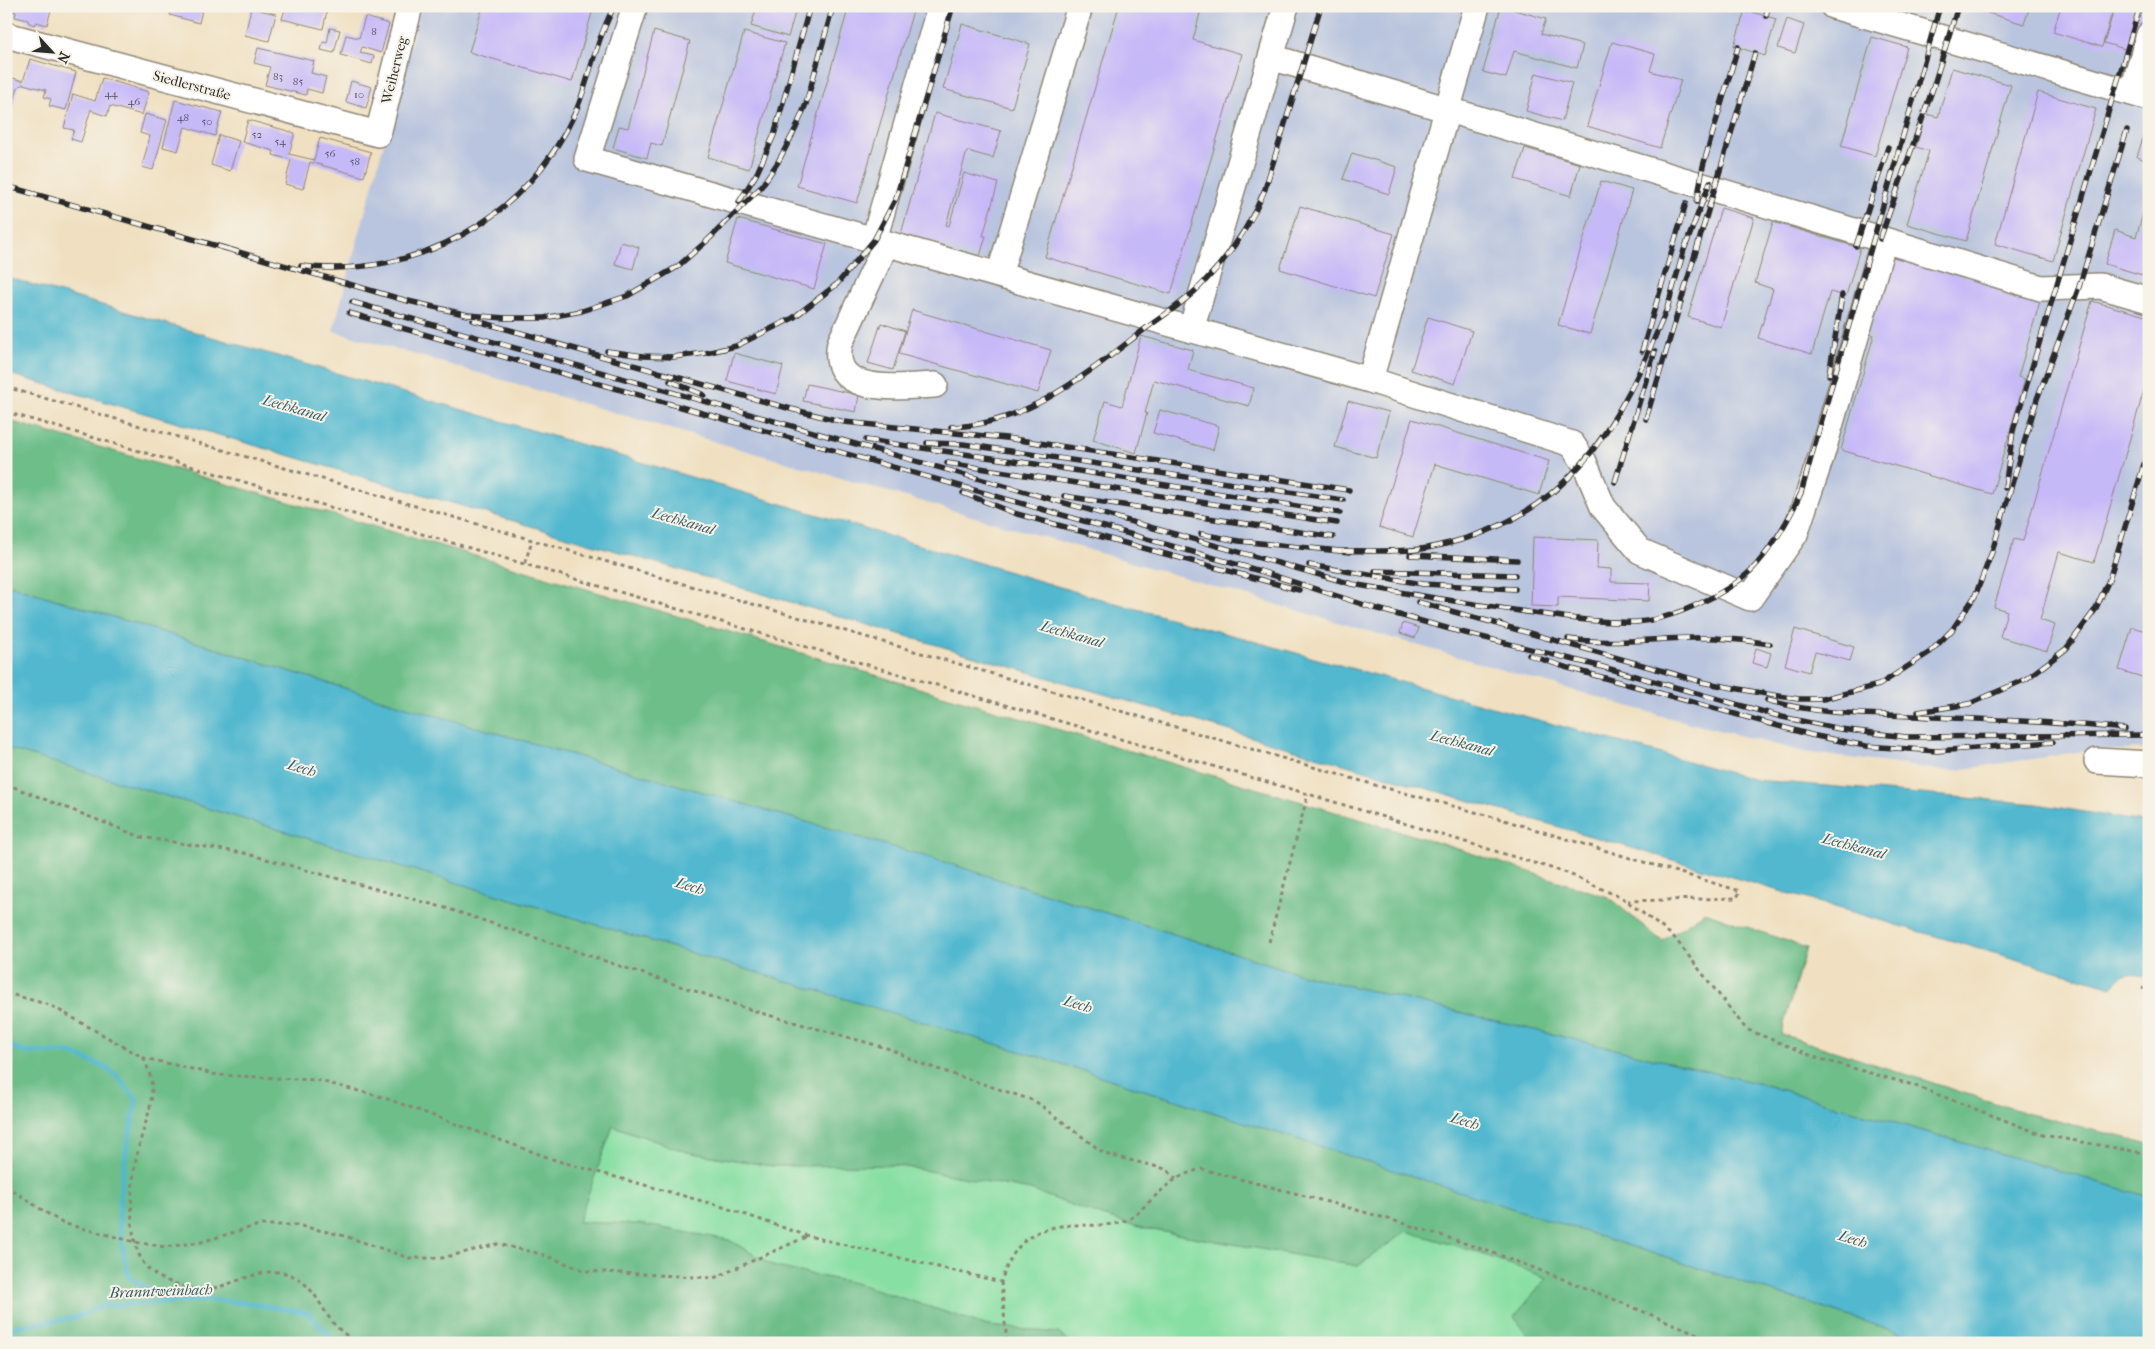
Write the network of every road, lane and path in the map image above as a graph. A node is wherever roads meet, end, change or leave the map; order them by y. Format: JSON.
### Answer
{"nodes":[{"id":1,"x":410,"y":6,"type":"edge"},
{"id":2,"x":635,"y":6,"type":"edge"},
{"id":3,"x":940,"y":6,"type":"edge"},
{"id":4,"x":1080,"y":6,"type":"edge"},
{"id":5,"x":1286,"y":6,"type":"edge"},
{"id":6,"x":1477,"y":6,"type":"edge"},
{"id":7,"x":1844,"y":8,"type":"edge"},
{"id":8,"x":6,"y":35,"type":"edge"},
{"id":9,"x":2149,"y":35,"type":"edge"},
{"id":10,"x":1272,"y":57,"type":"junction"},
{"id":11,"x":2140,"y":96,"type":"edge"},
{"id":12,"x":1447,"y":108,"type":"junction"},
{"id":13,"x":378,"y":134,"type":"joint"},
{"id":14,"x":1884,"y":240,"type":"junction"},
{"id":15,"x":880,"y":242,"type":"junction"},
{"id":16,"x":999,"y":275,"type":"junction"},
{"id":17,"x":2149,"y":300,"type":"edge"},
{"id":18,"x":1191,"y":330,"type":"junction"},
{"id":19,"x":1370,"y":380,"type":"junction"},
{"id":20,"x":935,"y":385,"type":"dead end"},
{"id":21,"x":6,"y":387,"type":"edge"},
{"id":22,"x":6,"y":412,"type":"edge"},
{"id":23,"x":532,"y":540,"type":"junction"},
{"id":24,"x":525,"y":563,"type":"junction"},
{"id":25,"x":2097,"y":761,"type":"dead end"},
{"id":26,"x":2149,"y":764,"type":"edge"},
{"id":27,"x":6,"y":784,"type":"edge"},
{"id":28,"x":1308,"y":794,"type":"junction"},
{"id":29,"x":1628,"y":901,"type":"junction"},
{"id":30,"x":1269,"y":942,"type":"dead end"},
{"id":31,"x":2142,"y":988,"type":"dead end"},
{"id":32,"x":2149,"y":990,"type":"edge"},
{"id":33,"x":6,"y":993,"type":"edge"},
{"id":34,"x":144,"y":1058,"type":"junction"},
{"id":35,"x":2149,"y":1154,"type":"edge"},
{"id":36,"x":1176,"y":1179,"type":"junction"},
{"id":37,"x":6,"y":1186,"type":"edge"},
{"id":38,"x":808,"y":1236,"type":"junction"},
{"id":39,"x":135,"y":1242,"type":"junction"},
{"id":40,"x":1001,"y":1282,"type":"junction"},
{"id":41,"x":356,"y":1343,"type":"edge"},
{"id":42,"x":1007,"y":1343,"type":"edge"},
{"id":43,"x":1715,"y":1343,"type":"edge"}],
"edges":[{"from":1,"to":13,"type":"street","name":"Weiherweg"},
{"from":2,"to":15,"type":"street"},
{"from":3,"to":15,"type":"street"},
{"from":4,"to":16,"type":"street"},
{"from":5,"to":10,"type":"street"},
{"from":6,"to":12,"type":"street"},
{"from":7,"to":11,"type":"street"},
{"from":8,"to":13,"type":"street","name":"Siedlerstraße"},
{"from":9,"to":11,"type":"street"},
{"from":10,"to":12,"type":"street"},
{"from":10,"to":18,"type":"street"},
{"from":12,"to":14,"type":"street"},
{"from":12,"to":19,"type":"street"},
{"from":14,"to":17,"type":"street"},
{"from":14,"to":19,"type":"street"},
{"from":15,"to":16,"type":"street"},
{"from":15,"to":20,"type":"street"},
{"from":16,"to":18,"type":"street"},
{"from":18,"to":19,"type":"street"},
{"from":21,"to":23,"type":"path"},
{"from":22,"to":24,"type":"path"},
{"from":23,"to":24,"type":"path"},
{"from":23,"to":29,"type":"path"},
{"from":24,"to":28,"type":"path"},
{"from":25,"to":26,"type":"street"},
{"from":27,"to":36,"type":"path"},
{"from":28,"to":29,"type":"path"},
{"from":28,"to":30,"type":"path"},
{"from":29,"to":35,"type":"path"},
{"from":31,"to":32,"type":"path"},
{"from":33,"to":34,"type":"path"},
{"from":34,"to":38,"type":"path"},
{"from":34,"to":39,"type":"path"},
{"from":36,"to":40,"type":"path"},
{"from":36,"to":43,"type":"path"},
{"from":37,"to":39,"type":"path"},
{"from":38,"to":39,"type":"path"},
{"from":38,"to":40,"type":"path"},
{"from":39,"to":41,"type":"path"},
{"from":40,"to":42,"type":"path"}]}
